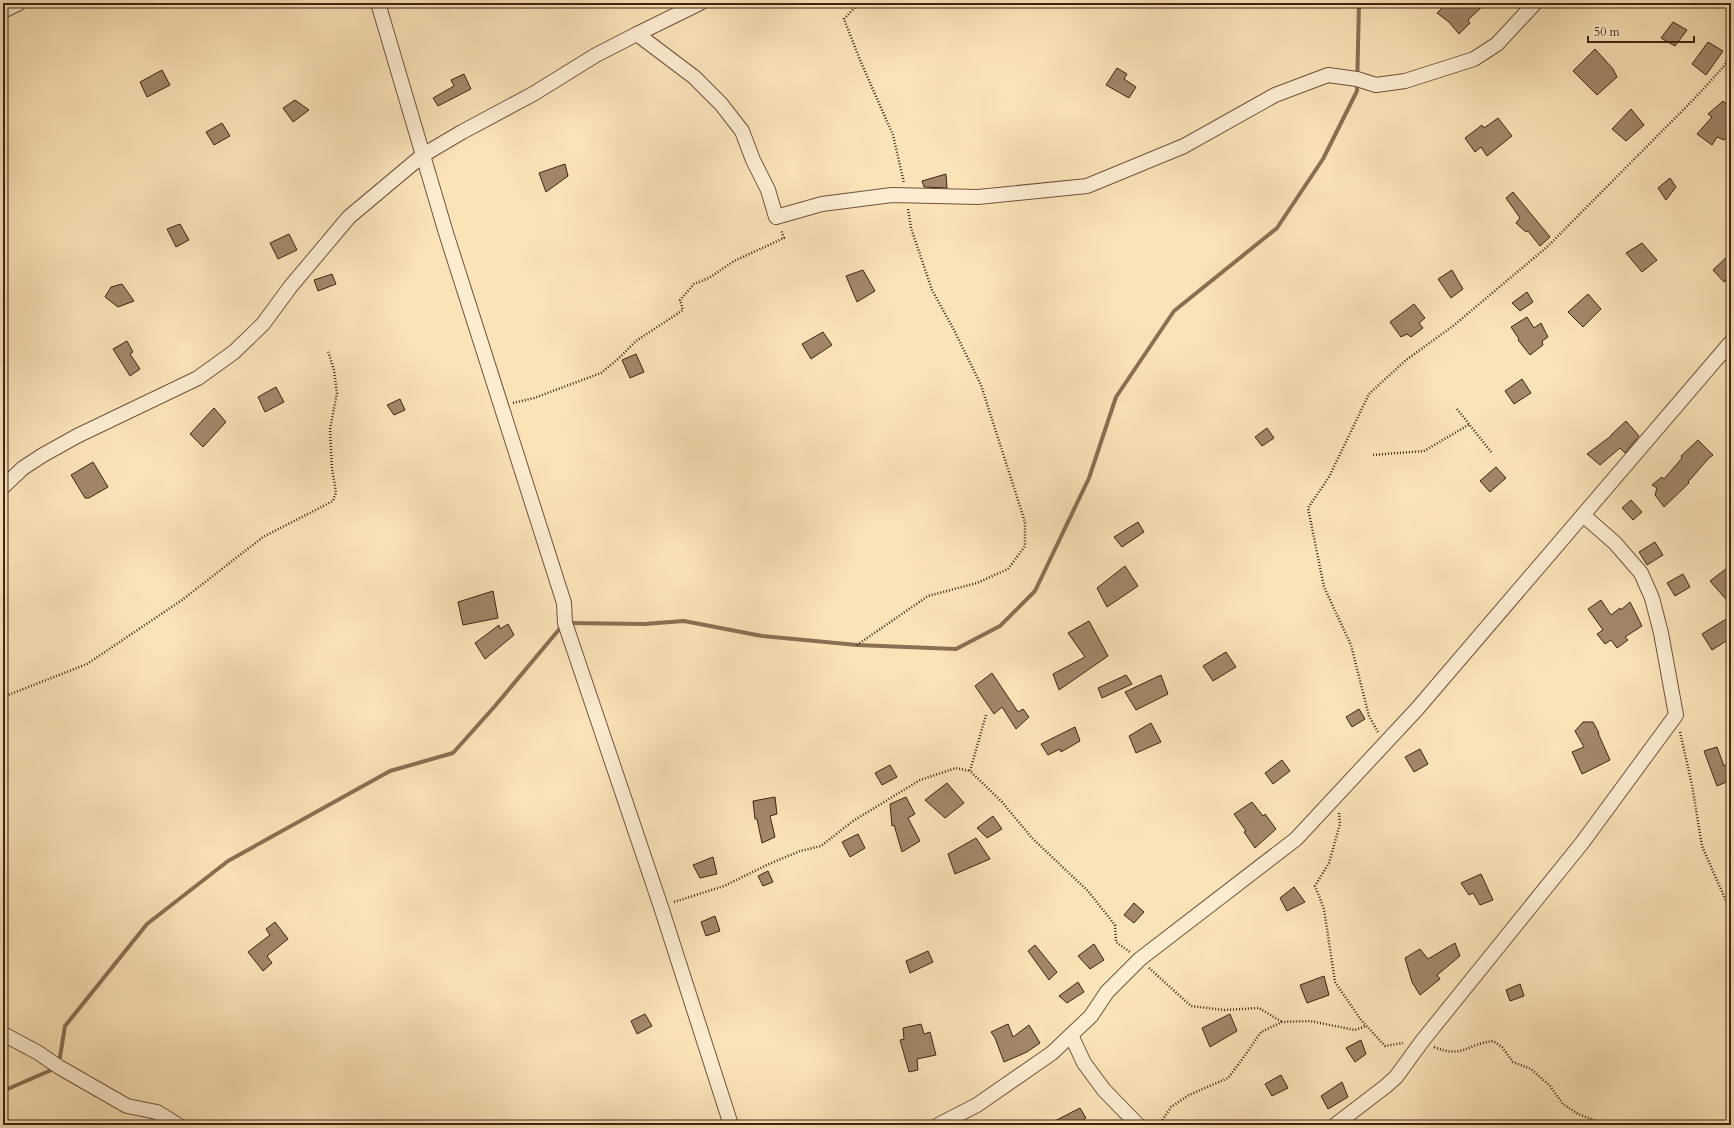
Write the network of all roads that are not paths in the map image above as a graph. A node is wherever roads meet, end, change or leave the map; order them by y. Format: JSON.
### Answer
{"nodes":[{"id":1,"x":18,"y":3,"type":"edge"},
{"id":2,"x":378,"y":3,"type":"edge"},
{"id":3,"x":700,"y":3,"type":"edge"},
{"id":4,"x":1535,"y":3,"type":"edge"},
{"id":5,"x":3,"y":12,"type":"edge"},
{"id":6,"x":637,"y":34,"type":"junction"},
{"id":7,"x":423,"y":155,"type":"junction"},
{"id":8,"x":1731,"y":342,"type":"edge"},
{"id":9,"x":3,"y":487,"type":"edge"},
{"id":10,"x":1583,"y":515,"type":"junction"},
{"id":11,"x":3,"y":1034,"type":"edge"},
{"id":12,"x":1071,"y":1035,"type":"junction"},
{"id":13,"x":178,"y":1125,"type":"edge"},
{"id":14,"x":731,"y":1125,"type":"edge"},
{"id":15,"x":938,"y":1125,"type":"edge"},
{"id":16,"x":1138,"y":1125,"type":"edge"},
{"id":17,"x":1335,"y":1125,"type":"edge"}],
"edges":[{"from":1,"to":5,"type":"street"},
{"from":2,"to":7,"type":"street"},
{"from":3,"to":6,"type":"street"},
{"from":4,"to":6,"type":"street"},
{"from":6,"to":7,"type":"street"},
{"from":7,"to":9,"type":"street"},
{"from":7,"to":14,"type":"street"},
{"from":8,"to":10,"type":"street"},
{"from":10,"to":12,"type":"street"},
{"from":10,"to":17,"type":"street"},
{"from":11,"to":13,"type":"street"},
{"from":12,"to":15,"type":"street"},
{"from":12,"to":16,"type":"street"}]}
